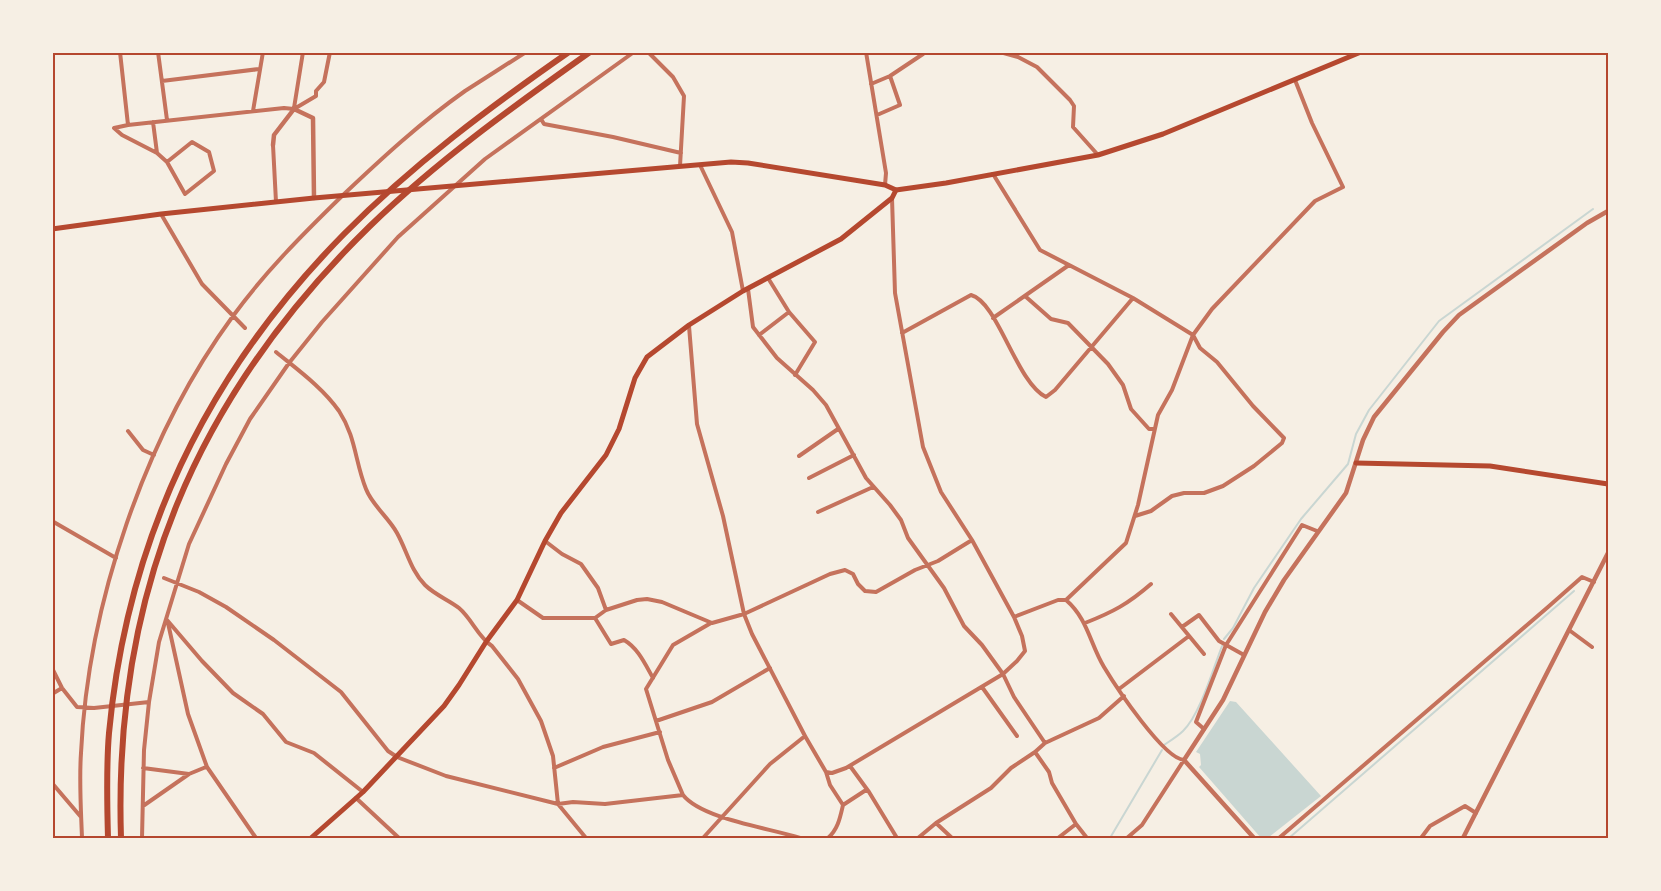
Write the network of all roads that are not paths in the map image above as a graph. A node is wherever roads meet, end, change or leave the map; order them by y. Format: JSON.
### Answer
{"nodes":[{"id":1,"x":120,"y":52,"type":"edge"},
{"id":2,"x":158,"y":52,"type":"edge"},
{"id":3,"x":263,"y":52,"type":"edge"},
{"id":4,"x":303,"y":52,"type":"edge"},
{"id":5,"x":330,"y":52,"type":"edge"},
{"id":6,"x":526,"y":52,"type":"edge"},
{"id":7,"x":569,"y":52,"type":"edge"},
{"id":8,"x":590,"y":52,"type":"edge"},
{"id":9,"x":633,"y":52,"type":"edge"},
{"id":10,"x":648,"y":52,"type":"edge"},
{"id":11,"x":866,"y":52,"type":"edge"},
{"id":12,"x":1000,"y":52,"type":"edge"},
{"id":13,"x":1361,"y":52,"type":"edge"},
{"id":14,"x":923,"y":54,"type":"edge"},
{"id":15,"x":259,"y":69,"type":"junction"},
{"id":16,"x":890,"y":75,"type":"junction"},
{"id":17,"x":1294,"y":80,"type":"junction"},
{"id":18,"x":162,"y":81,"type":"junction"},
{"id":19,"x":871,"y":84,"type":"junction"},
{"id":20,"x":294,"y":109,"type":"junction"},
{"id":21,"x":253,"y":111,"type":"junction"},
{"id":22,"x":878,"y":115,"type":"junction"},
{"id":23,"x":541,"y":119,"type":"junction"},
{"id":24,"x":167,"y":120,"type":"junction"},
{"id":25,"x":153,"y":122,"type":"junction"},
{"id":26,"x":128,"y":125,"type":"junction"},
{"id":27,"x":273,"y":145,"type":"joint"},
{"id":28,"x":157,"y":153,"type":"junction"},
{"id":29,"x":681,"y":153,"type":"junction"},
{"id":30,"x":1098,"y":155,"type":"junction"},
{"id":31,"x":167,"y":162,"type":"junction"},
{"id":32,"x":699,"y":164,"type":"junction"},
{"id":33,"x":680,"y":166,"type":"junction"},
{"id":34,"x":993,"y":174,"type":"junction"},
{"id":35,"x":885,"y":185,"type":"junction"},
{"id":36,"x":453,"y":186,"type":"junction"},
{"id":37,"x":896,"y":190,"type":"junction"},
{"id":38,"x":343,"y":196,"type":"junction"},
{"id":39,"x":314,"y":198,"type":"junction"},
{"id":40,"x":892,"y":198,"type":"junction"},
{"id":41,"x":276,"y":202,"type":"junction"},
{"id":42,"x":1608,"y":211,"type":"edge"},
{"id":43,"x":161,"y":214,"type":"junction"},
{"id":44,"x":52,"y":229,"type":"edge"},
{"id":45,"x":1069,"y":265,"type":"junction"},
{"id":46,"x":768,"y":278,"type":"junction"},
{"id":47,"x":746,"y":290,"type":"junction"},
{"id":48,"x":1025,"y":296,"type":"junction"},
{"id":49,"x":1132,"y":298,"type":"junction"},
{"id":50,"x":789,"y":312,"type":"junction"},
{"id":51,"x":233,"y":316,"type":"junction"},
{"id":52,"x":993,"y":318,"type":"junction"},
{"id":53,"x":689,"y":325,"type":"junction"},
{"id":54,"x":246,"y":328,"type":"dead end"},
{"id":55,"x":902,"y":333,"type":"junction"},
{"id":56,"x":759,"y":335,"type":"junction"},
{"id":57,"x":1193,"y":335,"type":"junction"},
{"id":58,"x":1091,"y":348,"type":"junction"},
{"id":59,"x":276,"y":352,"type":"dead end"},
{"id":60,"x":289,"y":363,"type":"junction"},
{"id":61,"x":795,"y":375,"type":"junction"},
{"id":62,"x":838,"y":429,"type":"junction"},
{"id":63,"x":1154,"y":429,"type":"junction"},
{"id":64,"x":128,"y":431,"type":"dead end"},
{"id":65,"x":154,"y":455,"type":"junction"},
{"id":66,"x":854,"y":455,"type":"junction"},
{"id":67,"x":799,"y":456,"type":"dead end"},
{"id":68,"x":1356,"y":463,"type":"junction"},
{"id":69,"x":809,"y":478,"type":"dead end"},
{"id":70,"x":1608,"y":483,"type":"edge"},
{"id":71,"x":873,"y":487,"type":"junction"},
{"id":72,"x":818,"y":512,"type":"dead end"},
{"id":73,"x":1134,"y":516,"type":"junction"},
{"id":74,"x":52,"y":521,"type":"edge"},
{"id":75,"x":1317,"y":531,"type":"junction"},
{"id":76,"x":972,"y":540,"type":"junction"},
{"id":77,"x":545,"y":541,"type":"junction"},
{"id":78,"x":1608,"y":553,"type":"edge"},
{"id":79,"x":116,"y":558,"type":"junction"},
{"id":80,"x":930,"y":565,"type":"junction"},
{"id":81,"x":164,"y":578,"type":"dead end"},
{"id":82,"x":1594,"y":582,"type":"junction"},
{"id":83,"x":178,"y":584,"type":"junction"},
{"id":84,"x":1151,"y":585,"type":"dead end"},
{"id":85,"x":517,"y":600,"type":"junction"},
{"id":86,"x":1066,"y":600,"type":"junction"},
{"id":87,"x":606,"y":610,"type":"junction"},
{"id":88,"x":744,"y":614,"type":"junction"},
{"id":89,"x":1171,"y":614,"type":"dead end"},
{"id":90,"x":1014,"y":617,"type":"junction"},
{"id":91,"x":595,"y":618,"type":"junction"},
{"id":92,"x":166,"y":619,"type":"junction"},
{"id":93,"x":712,"y":623,"type":"junction"},
{"id":94,"x":1085,"y":623,"type":"junction"},
{"id":95,"x":1182,"y":627,"type":"junction"},
{"id":96,"x":1569,"y":630,"type":"junction"},
{"id":97,"x":1189,"y":636,"type":"junction"},
{"id":98,"x":486,"y":642,"type":"junction"},
{"id":99,"x":1226,"y":645,"type":"junction"},
{"id":100,"x":1593,"y":647,"type":"dead end"},
{"id":101,"x":1204,"y":654,"type":"dead end"},
{"id":102,"x":1244,"y":655,"type":"junction"},
{"id":103,"x":52,"y":668,"type":"edge"},
{"id":104,"x":770,"y":668,"type":"junction"},
{"id":105,"x":1003,"y":674,"type":"junction"},
{"id":106,"x":653,"y":678,"type":"junction"},
{"id":107,"x":982,"y":687,"type":"junction"},
{"id":108,"x":62,"y":688,"type":"junction"},
{"id":109,"x":1119,"y":689,"type":"junction"},
{"id":110,"x":52,"y":693,"type":"edge"},
{"id":111,"x":1124,"y":696,"type":"junction"},
{"id":112,"x":149,"y":702,"type":"junction"},
{"id":113,"x":84,"y":707,"type":"junction"},
{"id":114,"x":656,"y":721,"type":"junction"},
{"id":115,"x":1204,"y":729,"type":"junction"},
{"id":116,"x":660,"y":732,"type":"junction"},
{"id":117,"x":805,"y":736,"type":"junction"},
{"id":118,"x":1017,"y":736,"type":"dead end"},
{"id":119,"x":1045,"y":743,"type":"junction"},
{"id":120,"x":1035,"y":752,"type":"junction"},
{"id":121,"x":397,"y":757,"type":"junction"},
{"id":122,"x":1184,"y":760,"type":"junction"},
{"id":123,"x":850,"y":766,"type":"junction"},
{"id":124,"x":207,"y":767,"type":"junction"},
{"id":125,"x":143,"y":768,"type":"junction"},
{"id":126,"x":554,"y":768,"type":"junction"},
{"id":127,"x":826,"y":771,"type":"junction"},
{"id":128,"x":189,"y":774,"type":"junction"},
{"id":129,"x":52,"y":783,"type":"edge"},
{"id":130,"x":866,"y":790,"type":"junction"},
{"id":131,"x":363,"y":792,"type":"junction"},
{"id":132,"x":683,"y":795,"type":"junction"},
{"id":133,"x":356,"y":798,"type":"junction"},
{"id":134,"x":558,"y":804,"type":"junction"},
{"id":135,"x":843,"y":805,"type":"junction"},
{"id":136,"x":143,"y":807,"type":"junction"},
{"id":137,"x":1476,"y":813,"type":"junction"},
{"id":138,"x":721,"y":817,"type":"junction"},
{"id":139,"x":81,"y":818,"type":"junction"},
{"id":140,"x":936,"y":823,"type":"junction"},
{"id":141,"x":1076,"y":824,"type":"junction"},
{"id":142,"x":82,"y":838,"type":"edge"},
{"id":143,"x":108,"y":838,"type":"edge"},
{"id":144,"x":121,"y":838,"type":"edge"},
{"id":145,"x":142,"y":838,"type":"edge"},
{"id":146,"x":256,"y":838,"type":"edge"},
{"id":147,"x":311,"y":838,"type":"edge"},
{"id":148,"x":399,"y":838,"type":"edge"},
{"id":149,"x":586,"y":838,"type":"edge"},
{"id":150,"x":703,"y":838,"type":"edge"},
{"id":151,"x":800,"y":838,"type":"edge"},
{"id":152,"x":828,"y":838,"type":"edge"},
{"id":153,"x":897,"y":838,"type":"edge"},
{"id":154,"x":918,"y":838,"type":"edge"},
{"id":155,"x":952,"y":838,"type":"edge"},
{"id":156,"x":1058,"y":838,"type":"edge"},
{"id":157,"x":1087,"y":838,"type":"edge"},
{"id":158,"x":1127,"y":838,"type":"edge"},
{"id":159,"x":1254,"y":838,"type":"edge"},
{"id":160,"x":1279,"y":838,"type":"edge"},
{"id":161,"x":1421,"y":838,"type":"edge"},
{"id":162,"x":1463,"y":838,"type":"edge"}],
"edges":[{"from":1,"to":26,"type":"street"},
{"from":2,"to":18,"type":"street"},
{"from":3,"to":15,"type":"street"},
{"from":4,"to":20,"type":"street"},
{"from":5,"to":20,"type":"street"},
{"from":6,"to":38,"type":"street"},
{"from":7,"to":143,"type":"highway"},
{"from":8,"to":144,"type":"highway"},
{"from":9,"to":23,"type":"street"},
{"from":10,"to":29,"type":"street"},
{"from":11,"to":19,"type":"street"},
{"from":12,"to":30,"type":"street"},
{"from":13,"to":17,"type":"main road"},
{"from":14,"to":16,"type":"street"},
{"from":15,"to":18,"type":"street"},
{"from":15,"to":21,"type":"street"},
{"from":16,"to":19,"type":"street"},
{"from":16,"to":22,"type":"street"},
{"from":17,"to":30,"type":"main road"},
{"from":17,"to":57,"type":"street"},
{"from":18,"to":24,"type":"street"},
{"from":19,"to":22,"type":"street"},
{"from":20,"to":21,"type":"street"},
{"from":20,"to":27,"type":"street"},
{"from":20,"to":39,"type":"street"},
{"from":21,"to":24,"type":"street"},
{"from":22,"to":35,"type":"street"},
{"from":23,"to":29,"type":"street"},
{"from":23,"to":36,"type":"street"},
{"from":24,"to":25,"type":"street"},
{"from":25,"to":26,"type":"street"},
{"from":25,"to":28,"type":"street"},
{"from":26,"to":28,"type":"street"},
{"from":27,"to":41,"type":"street"},
{"from":28,"to":31,"type":"street"},
{"from":29,"to":33,"type":"street"},
{"from":30,"to":34,"type":"main road"},
{"from":31,"to":31,"type":"street"},
{"from":32,"to":33,"type":"main road"},
{"from":32,"to":35,"type":"main road"},
{"from":32,"to":47,"type":"street"},
{"from":33,"to":36,"type":"main road"},
{"from":34,"to":37,"type":"main road"},
{"from":34,"to":45,"type":"street"},
{"from":35,"to":37,"type":"main road"},
{"from":36,"to":38,"type":"main road"},
{"from":36,"to":60,"type":"street"},
{"from":37,"to":40,"type":"main road"},
{"from":38,"to":39,"type":"main road"},
{"from":38,"to":51,"type":"street"},
{"from":39,"to":41,"type":"main road"},
{"from":40,"to":46,"type":"main road"},
{"from":40,"to":55,"type":"street"},
{"from":41,"to":43,"type":"main road"},
{"from":42,"to":68,"type":"street"},
{"from":43,"to":44,"type":"main road"},
{"from":43,"to":51,"type":"street"},
{"from":45,"to":48,"type":"street"},
{"from":45,"to":49,"type":"street"},
{"from":46,"to":47,"type":"main road"},
{"from":46,"to":50,"type":"street"},
{"from":47,"to":53,"type":"main road"},
{"from":47,"to":56,"type":"street"},
{"from":48,"to":52,"type":"street"},
{"from":48,"to":58,"type":"street"},
{"from":49,"to":57,"type":"street"},
{"from":49,"to":58,"type":"street"},
{"from":50,"to":56,"type":"street"},
{"from":50,"to":61,"type":"street"},
{"from":51,"to":54,"type":"street"},
{"from":51,"to":65,"type":"street"},
{"from":52,"to":55,"type":"street"},
{"from":52,"to":58,"type":"street"},
{"from":53,"to":77,"type":"main road"},
{"from":53,"to":88,"type":"street"},
{"from":55,"to":76,"type":"street"},
{"from":56,"to":61,"type":"street"},
{"from":57,"to":63,"type":"street"},
{"from":57,"to":73,"type":"street"},
{"from":58,"to":63,"type":"street"},
{"from":59,"to":60,"type":"street"},
{"from":60,"to":83,"type":"street"},
{"from":60,"to":98,"type":"street"},
{"from":61,"to":62,"type":"street"},
{"from":62,"to":66,"type":"street"},
{"from":62,"to":67,"type":"street"},
{"from":63,"to":73,"type":"street"},
{"from":64,"to":65,"type":"street"},
{"from":65,"to":79,"type":"street"},
{"from":66,"to":69,"type":"street"},
{"from":66,"to":71,"type":"street"},
{"from":68,"to":70,"type":"main road"},
{"from":68,"to":75,"type":"street"},
{"from":71,"to":72,"type":"street"},
{"from":71,"to":80,"type":"street"},
{"from":73,"to":86,"type":"street"},
{"from":74,"to":79,"type":"street"},
{"from":75,"to":99,"type":"street"},
{"from":75,"to":102,"type":"street"},
{"from":76,"to":80,"type":"street"},
{"from":76,"to":90,"type":"street"},
{"from":77,"to":85,"type":"main road"},
{"from":77,"to":87,"type":"street"},
{"from":78,"to":82,"type":"street"},
{"from":79,"to":113,"type":"street"},
{"from":80,"to":88,"type":"street"},
{"from":80,"to":105,"type":"street"},
{"from":81,"to":83,"type":"street"},
{"from":82,"to":96,"type":"street"},
{"from":82,"to":160,"type":"street"},
{"from":83,"to":92,"type":"street"},
{"from":83,"to":121,"type":"street"},
{"from":84,"to":94,"type":"street"},
{"from":85,"to":91,"type":"street"},
{"from":85,"to":98,"type":"main road"},
{"from":86,"to":90,"type":"street"},
{"from":86,"to":94,"type":"street"},
{"from":87,"to":91,"type":"street"},
{"from":87,"to":93,"type":"street"},
{"from":88,"to":93,"type":"street"},
{"from":88,"to":104,"type":"street"},
{"from":89,"to":95,"type":"street"},
{"from":90,"to":105,"type":"street"},
{"from":91,"to":106,"type":"street"},
{"from":92,"to":112,"type":"street"},
{"from":92,"to":124,"type":"street"},
{"from":92,"to":131,"type":"street"},
{"from":93,"to":106,"type":"street"},
{"from":94,"to":109,"type":"street"},
{"from":95,"to":97,"type":"street"},
{"from":95,"to":99,"type":"street"},
{"from":96,"to":100,"type":"street"},
{"from":96,"to":137,"type":"street"},
{"from":97,"to":101,"type":"street"},
{"from":97,"to":109,"type":"street"},
{"from":98,"to":121,"type":"main road"},
{"from":98,"to":126,"type":"street"},
{"from":99,"to":102,"type":"street"},
{"from":99,"to":115,"type":"street"},
{"from":102,"to":115,"type":"street"},
{"from":103,"to":108,"type":"street"},
{"from":104,"to":114,"type":"street"},
{"from":104,"to":117,"type":"street"},
{"from":105,"to":107,"type":"street"},
{"from":105,"to":119,"type":"street"},
{"from":106,"to":114,"type":"street"},
{"from":107,"to":118,"type":"street"},
{"from":107,"to":123,"type":"street"},
{"from":108,"to":110,"type":"street"},
{"from":108,"to":113,"type":"street"},
{"from":109,"to":111,"type":"street"},
{"from":111,"to":119,"type":"street"},
{"from":111,"to":122,"type":"street"},
{"from":112,"to":113,"type":"street"},
{"from":112,"to":125,"type":"street"},
{"from":113,"to":139,"type":"street"},
{"from":114,"to":116,"type":"street"},
{"from":115,"to":122,"type":"street"},
{"from":116,"to":126,"type":"street"},
{"from":116,"to":132,"type":"street"},
{"from":117,"to":127,"type":"street"},
{"from":117,"to":138,"type":"street"},
{"from":119,"to":120,"type":"street"},
{"from":120,"to":140,"type":"street"},
{"from":120,"to":141,"type":"street"},
{"from":121,"to":131,"type":"main road"},
{"from":121,"to":134,"type":"street"},
{"from":122,"to":158,"type":"street"},
{"from":122,"to":159,"type":"street"},
{"from":123,"to":127,"type":"street"},
{"from":123,"to":130,"type":"street"},
{"from":124,"to":128,"type":"street"},
{"from":124,"to":146,"type":"street"},
{"from":125,"to":128,"type":"street"},
{"from":125,"to":136,"type":"street"},
{"from":126,"to":134,"type":"street"},
{"from":127,"to":135,"type":"street"},
{"from":128,"to":136,"type":"street"},
{"from":129,"to":139,"type":"street"},
{"from":130,"to":135,"type":"street"},
{"from":130,"to":153,"type":"street"},
{"from":131,"to":133,"type":"main road"},
{"from":132,"to":134,"type":"street"},
{"from":132,"to":138,"type":"street"},
{"from":133,"to":147,"type":"main road"},
{"from":133,"to":148,"type":"street"},
{"from":134,"to":149,"type":"street"},
{"from":135,"to":152,"type":"street"},
{"from":136,"to":145,"type":"street"},
{"from":137,"to":161,"type":"street"},
{"from":137,"to":162,"type":"street"},
{"from":138,"to":150,"type":"street"},
{"from":138,"to":151,"type":"street"},
{"from":139,"to":142,"type":"street"},
{"from":140,"to":154,"type":"street"},
{"from":140,"to":155,"type":"street"},
{"from":141,"to":156,"type":"street"},
{"from":141,"to":157,"type":"street"}]}
